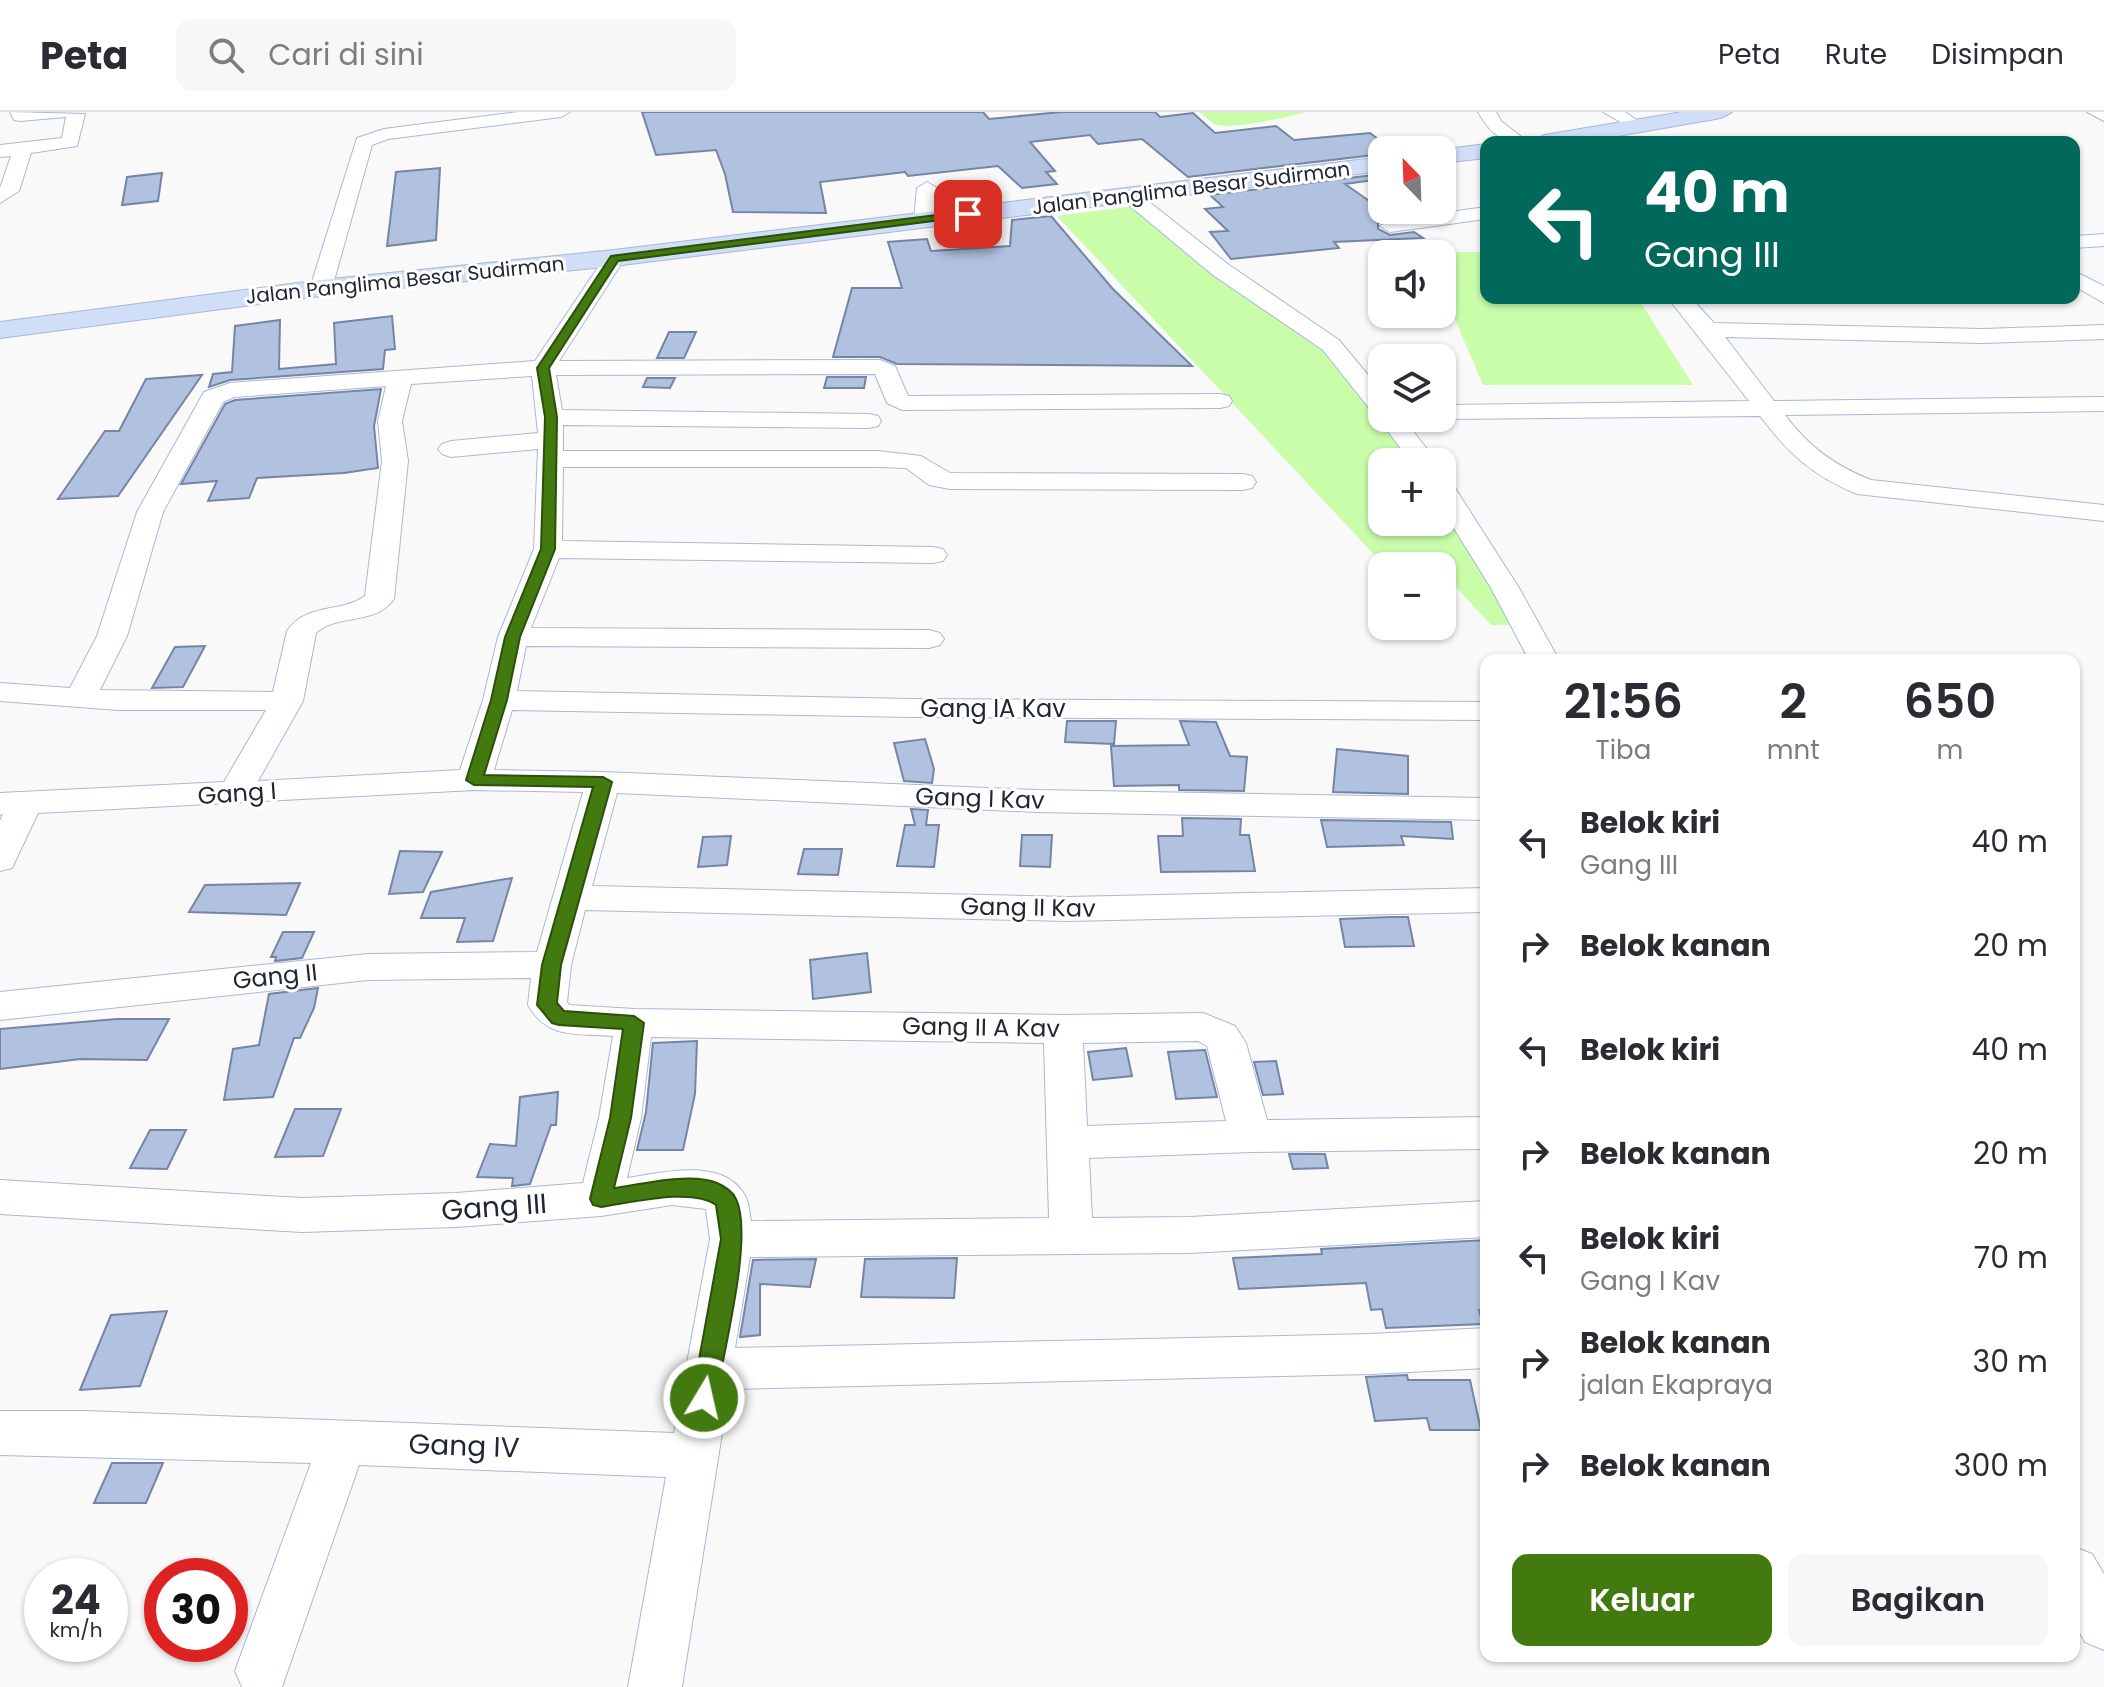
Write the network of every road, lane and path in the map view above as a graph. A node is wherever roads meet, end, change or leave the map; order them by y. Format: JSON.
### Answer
{"nodes":[{"id":1,"x":561,"y":112,"type":"edge"},
{"id":2,"x":1487,"y":112,"type":"edge"},
{"id":3,"x":1612,"y":112,"type":"edge"},
{"id":4,"x":1721,"y":112,"type":"edge"},
{"id":5,"x":2096,"y":112,"type":"edge"},
{"id":6,"x":72,"y":116,"type":"edge"},
{"id":7,"x":2104,"y":116,"type":"edge"},
{"id":8,"x":17,"y":121,"type":"edge"},
{"id":9,"x":1636,"y":126,"type":"junction"},
{"id":10,"x":1511,"y":136,"type":"edge"},
{"id":11,"x":1578,"y":136,"type":"edge"},
{"id":12,"x":23,"y":149,"type":"junction"},
{"id":13,"x":0,"y":151,"type":"edge"},
{"id":14,"x":1480,"y":152,"type":"edge"},
{"id":15,"x":1456,"y":154,"type":"edge"},
{"id":16,"x":1368,"y":166,"type":"edge"},
{"id":17,"x":927,"y":188,"type":"dead end"},
{"id":18,"x":0,"y":197,"type":"edge"},
{"id":19,"x":1131,"y":197,"type":"junction"},
{"id":20,"x":1480,"y":214,"type":"edge"},
{"id":21,"x":924,"y":219,"type":"junction"},
{"id":22,"x":1390,"y":226,"type":"dead end"},
{"id":23,"x":2104,"y":240,"type":"edge"},
{"id":24,"x":2080,"y":242,"type":"edge"},
{"id":25,"x":614,"y":258,"type":"junction"},
{"id":26,"x":2080,"y":281,"type":"edge"},
{"id":27,"x":321,"y":288,"type":"junction"},
{"id":28,"x":2104,"y":296,"type":"edge"},
{"id":29,"x":1684,"y":304,"type":"edge"},
{"id":30,"x":0,"y":330,"type":"edge"},
{"id":31,"x":1708,"y":330,"type":"junction"},
{"id":32,"x":2104,"y":332,"type":"edge"},
{"id":33,"x":543,"y":368,"type":"junction"},
{"id":34,"x":400,"y":379,"type":"junction"},
{"id":35,"x":1368,"y":391,"type":"edge"},
{"id":36,"x":1220,"y":401,"type":"dead end"},
{"id":37,"x":2104,"y":404,"type":"edge"},
{"id":38,"x":1769,"y":410,"type":"junction"},
{"id":39,"x":1456,"y":412,"type":"edge"},
{"id":40,"x":869,"y":421,"type":"dead end"},
{"id":41,"x":1401,"y":432,"type":"edge"},
{"id":42,"x":551,"y":439,"type":"junction"},
{"id":43,"x":1413,"y":448,"type":"edge"},
{"id":44,"x":451,"y":449,"type":"dead end"},
{"id":45,"x":1243,"y":482,"type":"dead end"},
{"id":46,"x":1456,"y":510,"type":"edge"},
{"id":47,"x":2104,"y":513,"type":"edge"},
{"id":48,"x":548,"y":549,"type":"junction"},
{"id":49,"x":933,"y":555,"type":"dead end"},
{"id":50,"x":513,"y":637,"type":"junction"},
{"id":51,"x":929,"y":639,"type":"dead end"},
{"id":52,"x":1541,"y":654,"type":"edge"},
{"id":53,"x":0,"y":692,"type":"edge"},
{"id":54,"x":80,"y":699,"type":"junction"},
{"id":55,"x":499,"y":700,"type":"junction"},
{"id":56,"x":287,"y":701,"type":"junction"},
{"id":57,"x":1480,"y":711,"type":"edge"},
{"id":58,"x":474,"y":780,"type":"junction"},
{"id":59,"x":603,"y":782,"type":"junction"},
{"id":60,"x":234,"y":793,"type":"junction"},
{"id":61,"x":12,"y":805,"type":"edge"},
{"id":62,"x":1480,"y":809,"type":"edge"},
{"id":63,"x":0,"y":860,"type":"edge"},
{"id":64,"x":569,"y":898,"type":"junction"},
{"id":65,"x":1480,"y":900,"type":"edge"},
{"id":66,"x":552,"y":965,"type":"junction"},
{"id":67,"x":0,"y":1006,"type":"edge"},
{"id":68,"x":634,"y":1023,"type":"junction"},
{"id":69,"x":1063,"y":1029,"type":"junction"},
{"id":70,"x":1480,"y":1133,"type":"edge"},
{"id":71,"x":1251,"y":1136,"type":"junction"},
{"id":72,"x":1066,"y":1143,"type":"junction"},
{"id":73,"x":0,"y":1197,"type":"edge"},
{"id":74,"x":601,"y":1199,"type":"junction"},
{"id":75,"x":1480,"y":1219,"type":"edge"},
{"id":76,"x":1071,"y":1236,"type":"junction"},
{"id":77,"x":732,"y":1239,"type":"junction"},
{"id":78,"x":1480,"y":1348,"type":"edge"},
{"id":79,"x":709,"y":1369,"type":"junction"},
{"id":80,"x":0,"y":1433,"type":"edge"},
{"id":81,"x":343,"y":1442,"type":"junction"},
{"id":82,"x":694,"y":1456,"type":"junction"},
{"id":83,"x":2080,"y":1582,"type":"edge"},
{"id":84,"x":2104,"y":1624,"type":"edge"},
{"id":85,"x":262,"y":1671,"type":"dead end"},
{"id":86,"x":655,"y":1687,"type":"edge"}],
"edges":[{"from":1,"to":27,"type":"street"},
{"from":2,"to":10,"type":"street"},
{"from":3,"to":9,"type":"street"},
{"from":4,"to":9,"type":"main road"},
{"from":5,"to":7,"type":"street"},
{"from":6,"to":8,"type":"street"},
{"from":6,"to":12,"type":"street"},
{"from":9,"to":11,"type":"main road"},
{"from":12,"to":13,"type":"street"},
{"from":12,"to":18,"type":"street"},
{"from":14,"to":15,"type":"main road"},
{"from":16,"to":19,"type":"main road","name":"Jalan Panglima Besar Sudirman"},
{"from":17,"to":21,"type":"street"},
{"from":19,"to":21,"type":"main road","name":"Jalan Panglima Besar Sudirman"},
{"from":19,"to":35,"type":"street"},
{"from":20,"to":22,"type":"street"},
{"from":21,"to":25,"type":"main road","name":"Jalan Panglima Besar Sudirman"},
{"from":23,"to":24,"type":"street"},
{"from":25,"to":27,"type":"main road","name":"Jalan Panglima Besar Sudirman"},
{"from":25,"to":33,"type":"street"},
{"from":26,"to":28,"type":"street"},
{"from":27,"to":30,"type":"main road","name":"Jalan Panglima Besar Sudirman"},
{"from":29,"to":31,"type":"street"},
{"from":31,"to":32,"type":"street"},
{"from":31,"to":38,"type":"street"},
{"from":33,"to":34,"type":"street"},
{"from":33,"to":36,"type":"street"},
{"from":33,"to":42,"type":"street"},
{"from":34,"to":54,"type":"street"},
{"from":34,"to":56,"type":"street"},
{"from":37,"to":38,"type":"street"},
{"from":38,"to":39,"type":"street"},
{"from":38,"to":47,"type":"street"},
{"from":40,"to":42,"type":"street"},
{"from":41,"to":43,"type":"street"},
{"from":42,"to":44,"type":"street"},
{"from":42,"to":45,"type":"street"},
{"from":42,"to":48,"type":"street"},
{"from":46,"to":52,"type":"street"},
{"from":48,"to":49,"type":"street"},
{"from":48,"to":50,"type":"street"},
{"from":50,"to":51,"type":"street"},
{"from":50,"to":55,"type":"street"},
{"from":53,"to":54,"type":"street"},
{"from":54,"to":56,"type":"street"},
{"from":55,"to":57,"type":"street","name":"Gang IA Kav"},
{"from":55,"to":58,"type":"street"},
{"from":56,"to":60,"type":"street"},
{"from":58,"to":59,"type":"street","name":"Gang I Kav"},
{"from":58,"to":60,"type":"street","name":"Gang I"},
{"from":59,"to":62,"type":"street","name":"Gang I Kav"},
{"from":59,"to":64,"type":"street","name":"Gang II A Kav"},
{"from":60,"to":61,"type":"street","name":"Gang I"},
{"from":61,"to":63,"type":"street"},
{"from":64,"to":65,"type":"street","name":"Gang II Kav"},
{"from":64,"to":66,"type":"street","name":"Gang II A Kav"},
{"from":66,"to":67,"type":"street","name":"Gang II"},
{"from":66,"to":68,"type":"street","name":"Gang II A Kav"},
{"from":68,"to":69,"type":"street","name":"Gang II A Kav"},
{"from":68,"to":74,"type":"street"},
{"from":69,"to":71,"type":"street","name":"Gang II A Kav"},
{"from":69,"to":72,"type":"street"},
{"from":70,"to":71,"type":"street"},
{"from":71,"to":72,"type":"street"},
{"from":72,"to":76,"type":"street"},
{"from":73,"to":74,"type":"street","name":"Gang III"},
{"from":74,"to":77,"type":"street","name":"Gang III"},
{"from":75,"to":76,"type":"street"},
{"from":76,"to":77,"type":"street"},
{"from":77,"to":79,"type":"street","name":"Gang III"},
{"from":78,"to":79,"type":"street"},
{"from":79,"to":82,"type":"street","name":"Gang III"},
{"from":80,"to":81,"type":"street","name":"Gang IV"},
{"from":81,"to":82,"type":"street","name":"Gang IV"},
{"from":81,"to":85,"type":"street"},
{"from":82,"to":86,"type":"street"},
{"from":83,"to":84,"type":"street"}]}
